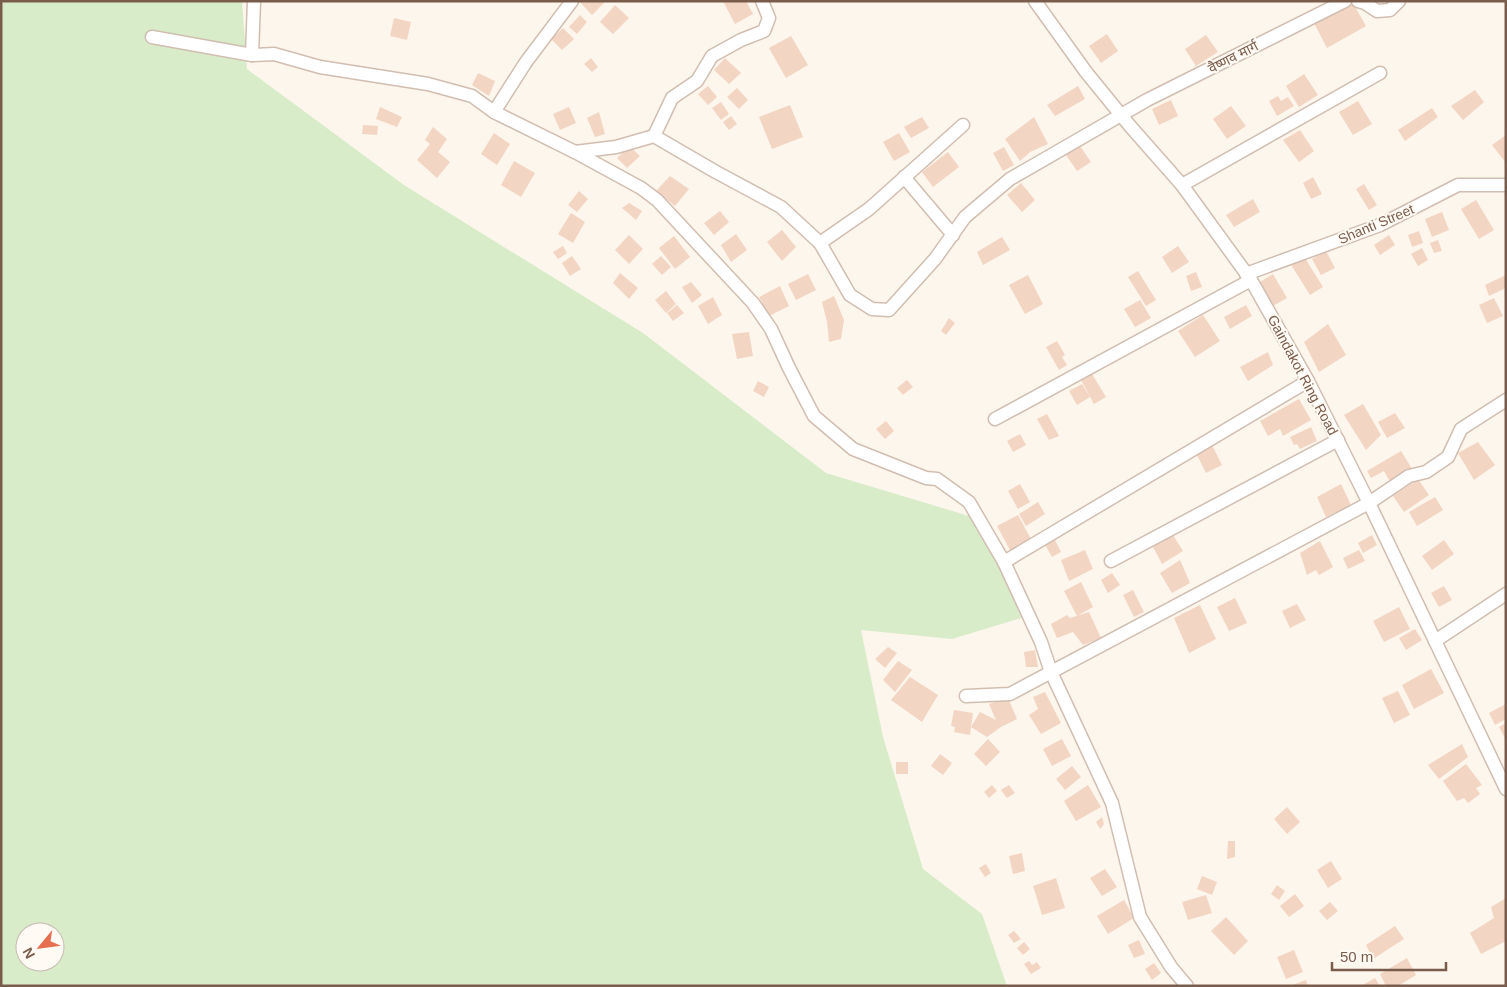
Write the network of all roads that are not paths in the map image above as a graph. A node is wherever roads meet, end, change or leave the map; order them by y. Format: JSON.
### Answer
{"nodes":[{"id":1,"x":254,"y":1,"type":"edge"},
{"id":2,"x":572,"y":1,"type":"edge"},
{"id":3,"x":762,"y":1,"type":"edge"},
{"id":4,"x":1035,"y":1,"type":"edge"},
{"id":5,"x":1345,"y":1,"type":"edge"},
{"id":6,"x":1358,"y":1,"type":"edge"},
{"id":7,"x":1399,"y":1,"type":"edge"},
{"id":8,"x":152,"y":37,"type":"dead end"},
{"id":9,"x":252,"y":55,"type":"junction"},
{"id":10,"x":1380,"y":73,"type":"dead end"},
{"id":11,"x":494,"y":112,"type":"junction"},
{"id":12,"x":1121,"y":115,"type":"junction"},
{"id":13,"x":963,"y":126,"type":"dead end"},
{"id":14,"x":654,"y":136,"type":"junction"},
{"id":15,"x":575,"y":152,"type":"junction"},
{"id":16,"x":904,"y":177,"type":"junction"},
{"id":17,"x":1182,"y":185,"type":"junction"},
{"id":18,"x":1506,"y":185,"type":"edge"},
{"id":19,"x":953,"y":235,"type":"junction"},
{"id":20,"x":820,"y":243,"type":"junction"},
{"id":21,"x":1249,"y":278,"type":"junction"},
{"id":22,"x":1308,"y":381,"type":"junction"},
{"id":23,"x":1506,"y":400,"type":"edge"},
{"id":24,"x":995,"y":419,"type":"dead end"},
{"id":25,"x":1338,"y":440,"type":"junction"},
{"id":26,"x":1369,"y":503,"type":"junction"},
{"id":27,"x":1004,"y":562,"type":"junction"},
{"id":28,"x":1111,"y":562,"type":"dead end"},
{"id":29,"x":1506,"y":594,"type":"edge"},
{"id":30,"x":1435,"y":642,"type":"junction"},
{"id":31,"x":1051,"y":672,"type":"junction"},
{"id":32,"x":966,"y":696,"type":"dead end"},
{"id":33,"x":1506,"y":789,"type":"edge"},
{"id":34,"x":1188,"y":986,"type":"edge"}],
"edges":[{"from":1,"to":9,"type":"street"},
{"from":2,"to":11,"type":"street"},
{"from":3,"to":14,"type":"street"},
{"from":4,"to":12,"type":"street","name":"Gaindakot Ring Road"},
{"from":5,"to":12,"type":"street","name":"वैष्णव मार्ग"},
{"from":6,"to":7,"type":"street"},
{"from":8,"to":9,"type":"street"},
{"from":9,"to":11,"type":"street"},
{"from":10,"to":17,"type":"street"},
{"from":11,"to":15,"type":"street"},
{"from":12,"to":17,"type":"street","name":"Gaindakot Ring Road"},
{"from":12,"to":19,"type":"street","name":"वैष्णव मार्ग"},
{"from":13,"to":16,"type":"street"},
{"from":14,"to":15,"type":"street"},
{"from":14,"to":20,"type":"street"},
{"from":15,"to":27,"type":"street"},
{"from":16,"to":19,"type":"street"},
{"from":16,"to":20,"type":"street"},
{"from":17,"to":21,"type":"street","name":"Gaindakot Ring Road"},
{"from":18,"to":21,"type":"street","name":"Shanti Street"},
{"from":19,"to":20,"type":"street","name":"वैष्णव मार्ग"},
{"from":21,"to":22,"type":"street","name":"Gaindakot Ring Road"},
{"from":21,"to":24,"type":"street","name":"Shanti Street"},
{"from":22,"to":25,"type":"street","name":"Gaindakot Ring Road"},
{"from":22,"to":27,"type":"street"},
{"from":23,"to":26,"type":"street"},
{"from":25,"to":26,"type":"street","name":"Gaindakot Ring Road"},
{"from":25,"to":28,"type":"street"},
{"from":26,"to":30,"type":"street","name":"Gaindakot Ring Road"},
{"from":26,"to":31,"type":"street"},
{"from":27,"to":31,"type":"street"},
{"from":29,"to":30,"type":"street"},
{"from":30,"to":33,"type":"street","name":"Gaindakot Ring Road"},
{"from":31,"to":32,"type":"street"},
{"from":31,"to":34,"type":"street"}]}
